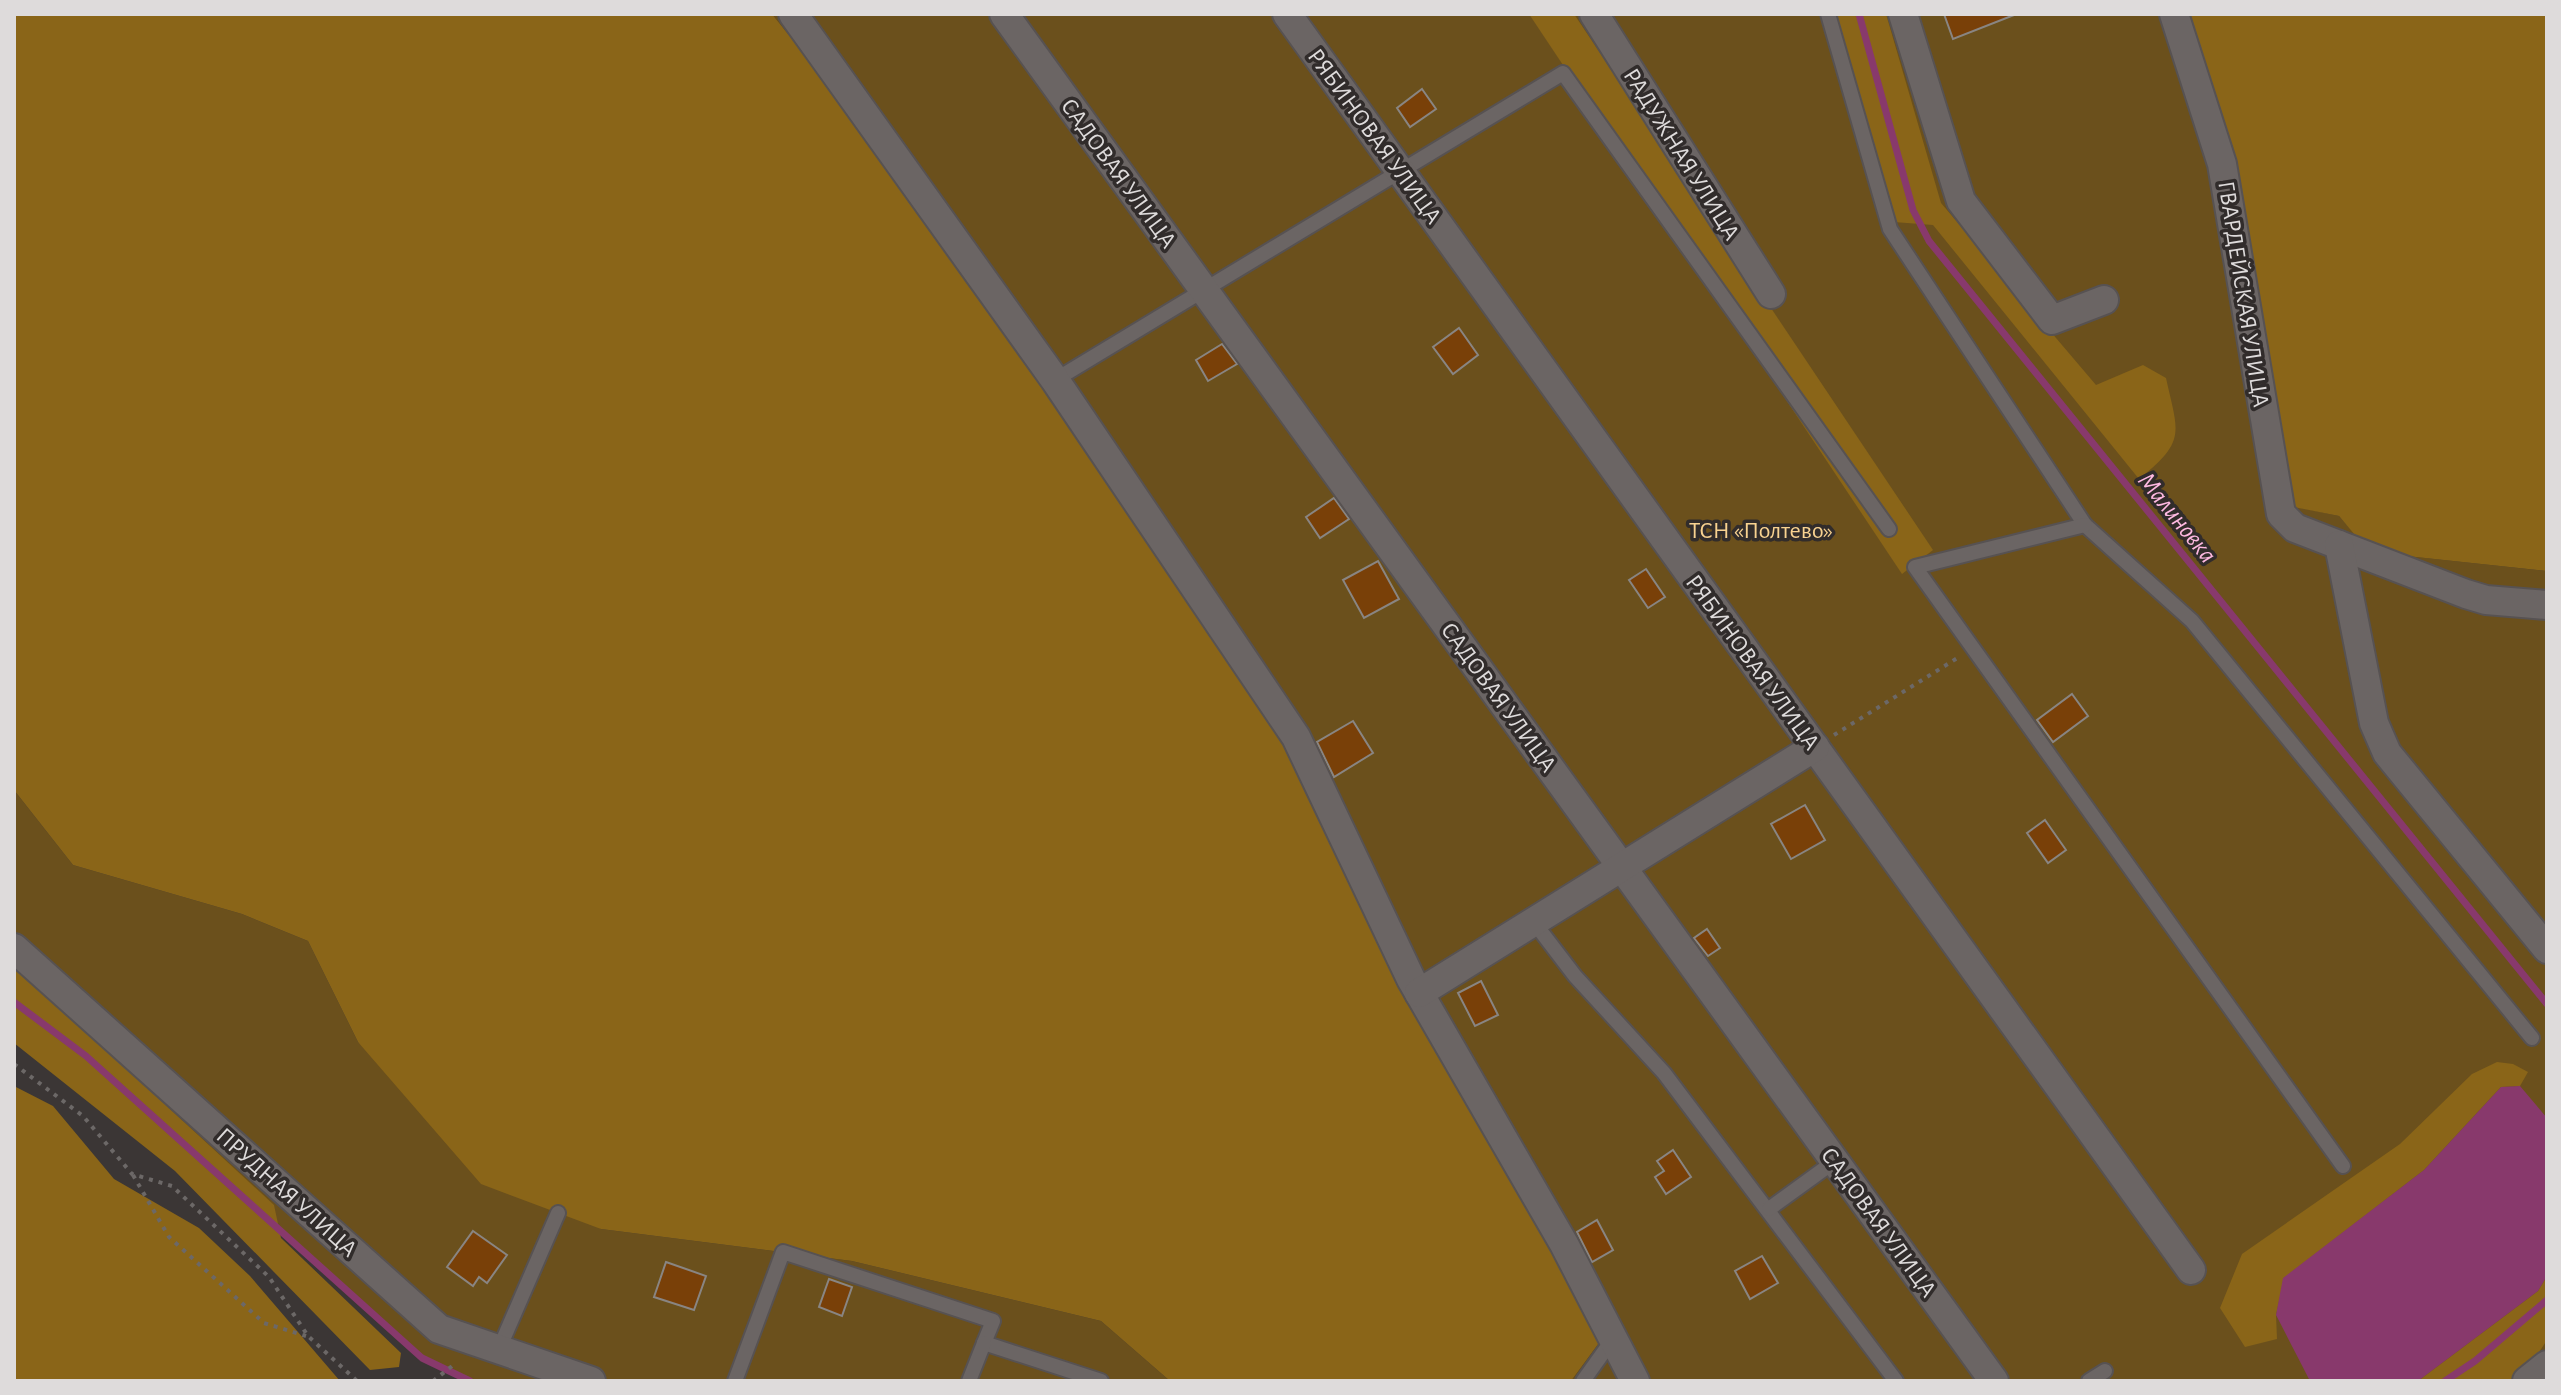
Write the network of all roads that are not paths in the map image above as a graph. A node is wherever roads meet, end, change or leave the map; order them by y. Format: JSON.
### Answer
{"nodes":[{"id":1,"x":793,"y":14,"type":"edge"},
{"id":2,"x":1004,"y":14,"type":"edge"},
{"id":3,"x":1287,"y":14,"type":"edge"},
{"id":4,"x":1594,"y":14,"type":"edge"},
{"id":5,"x":1828,"y":14,"type":"edge"},
{"id":6,"x":1903,"y":14,"type":"edge"},
{"id":7,"x":2174,"y":14,"type":"edge"},
{"id":8,"x":1400,"y":171,"type":"junction"},
{"id":9,"x":1204,"y":290,"type":"junction"},
{"id":10,"x":1771,"y":294,"type":"dead end"},
{"id":11,"x":2104,"y":300,"type":"dead end"},
{"id":12,"x":1055,"y":380,"type":"junction"},
{"id":13,"x":2085,"y":525,"type":"junction"},
{"id":14,"x":1889,"y":529,"type":"dead end"},
{"id":15,"x":2339,"y":545,"type":"junction"},
{"id":16,"x":2547,"y":605,"type":"edge"},
{"id":17,"x":1815,"y":747,"type":"junction"},
{"id":18,"x":1621,"y":866,"type":"junction"},
{"id":19,"x":1533,"y":921,"type":"junction"},
{"id":20,"x":14,"y":948,"type":"edge"},
{"id":21,"x":2547,"y":949,"type":"edge"},
{"id":22,"x":1419,"y":993,"type":"junction"},
{"id":23,"x":2532,"y":1038,"type":"dead end"},
{"id":24,"x":1835,"y":1161,"type":"junction"},
{"id":25,"x":2343,"y":1166,"type":"dead end"},
{"id":26,"x":1769,"y":1209,"type":"junction"},
{"id":27,"x":558,"y":1213,"type":"dead end"},
{"id":28,"x":2191,"y":1270,"type":"dead end"},
{"id":29,"x":1613,"y":1338,"type":"junction"},
{"id":30,"x":984,"y":1343,"type":"junction"},
{"id":31,"x":499,"y":1349,"type":"junction"},
{"id":32,"x":2547,"y":1365,"type":"edge"},
{"id":33,"x":2105,"y":1371,"type":"dead end"},
{"id":34,"x":591,"y":1381,"type":"edge"},
{"id":35,"x":735,"y":1381,"type":"edge"},
{"id":36,"x":969,"y":1381,"type":"edge"},
{"id":37,"x":1101,"y":1381,"type":"edge"},
{"id":38,"x":1583,"y":1381,"type":"edge"},
{"id":39,"x":1635,"y":1381,"type":"edge"},
{"id":40,"x":1896,"y":1381,"type":"edge"},
{"id":41,"x":1994,"y":1381,"type":"edge"},
{"id":42,"x":2089,"y":1381,"type":"edge"},
{"id":43,"x":2527,"y":1381,"type":"edge"}],
"edges":[{"from":1,"to":12,"type":"street"},
{"from":2,"to":9,"type":"street","name":"САДОВАЯ УЛИЦА"},
{"from":3,"to":8,"type":"street","name":"РЯБИНОВАЯ УЛИЦА"},
{"from":4,"to":10,"type":"street","name":"РАДУЖНАЯ УЛИЦА"},
{"from":5,"to":13,"type":"lane"},
{"from":6,"to":11,"type":"street"},
{"from":7,"to":15,"type":"street","name":"ГВАРДЕЙСКАЯ УЛИЦА"},
{"from":8,"to":9,"type":"lane"},
{"from":8,"to":14,"type":"lane"},
{"from":8,"to":17,"type":"street","name":"РЯБИНОВАЯ УЛИЦА"},
{"from":9,"to":12,"type":"lane"},
{"from":9,"to":18,"type":"street","name":"САДОВАЯ УЛИЦА"},
{"from":12,"to":22,"type":"street"},
{"from":13,"to":23,"type":"lane"},
{"from":13,"to":25,"type":"lane"},
{"from":15,"to":16,"type":"street","name":"ГВАРДЕЙСКАЯ УЛИЦА"},
{"from":15,"to":21,"type":"street"},
{"from":17,"to":18,"type":"street"},
{"from":17,"to":28,"type":"street","name":"РЯБИНОВАЯ УЛИЦА"},
{"from":18,"to":19,"type":"street"},
{"from":18,"to":24,"type":"street","name":"САДОВАЯ УЛИЦА"},
{"from":19,"to":22,"type":"street"},
{"from":19,"to":26,"type":"lane"},
{"from":20,"to":31,"type":"street","name":"ПРУДНАЯ УЛИЦА"},
{"from":22,"to":29,"type":"street"},
{"from":24,"to":26,"type":"lane"},
{"from":24,"to":41,"type":"street","name":"САДОВАЯ УЛИЦА"},
{"from":26,"to":40,"type":"lane"},
{"from":27,"to":31,"type":"lane"},
{"from":29,"to":38,"type":"lane"},
{"from":29,"to":39,"type":"street"},
{"from":30,"to":35,"type":"lane"},
{"from":30,"to":36,"type":"lane"},
{"from":30,"to":37,"type":"lane"},
{"from":31,"to":34,"type":"street","name":"ПРУДНАЯ УЛИЦА"},
{"from":32,"to":43,"type":"street"},
{"from":33,"to":42,"type":"lane"}]}
